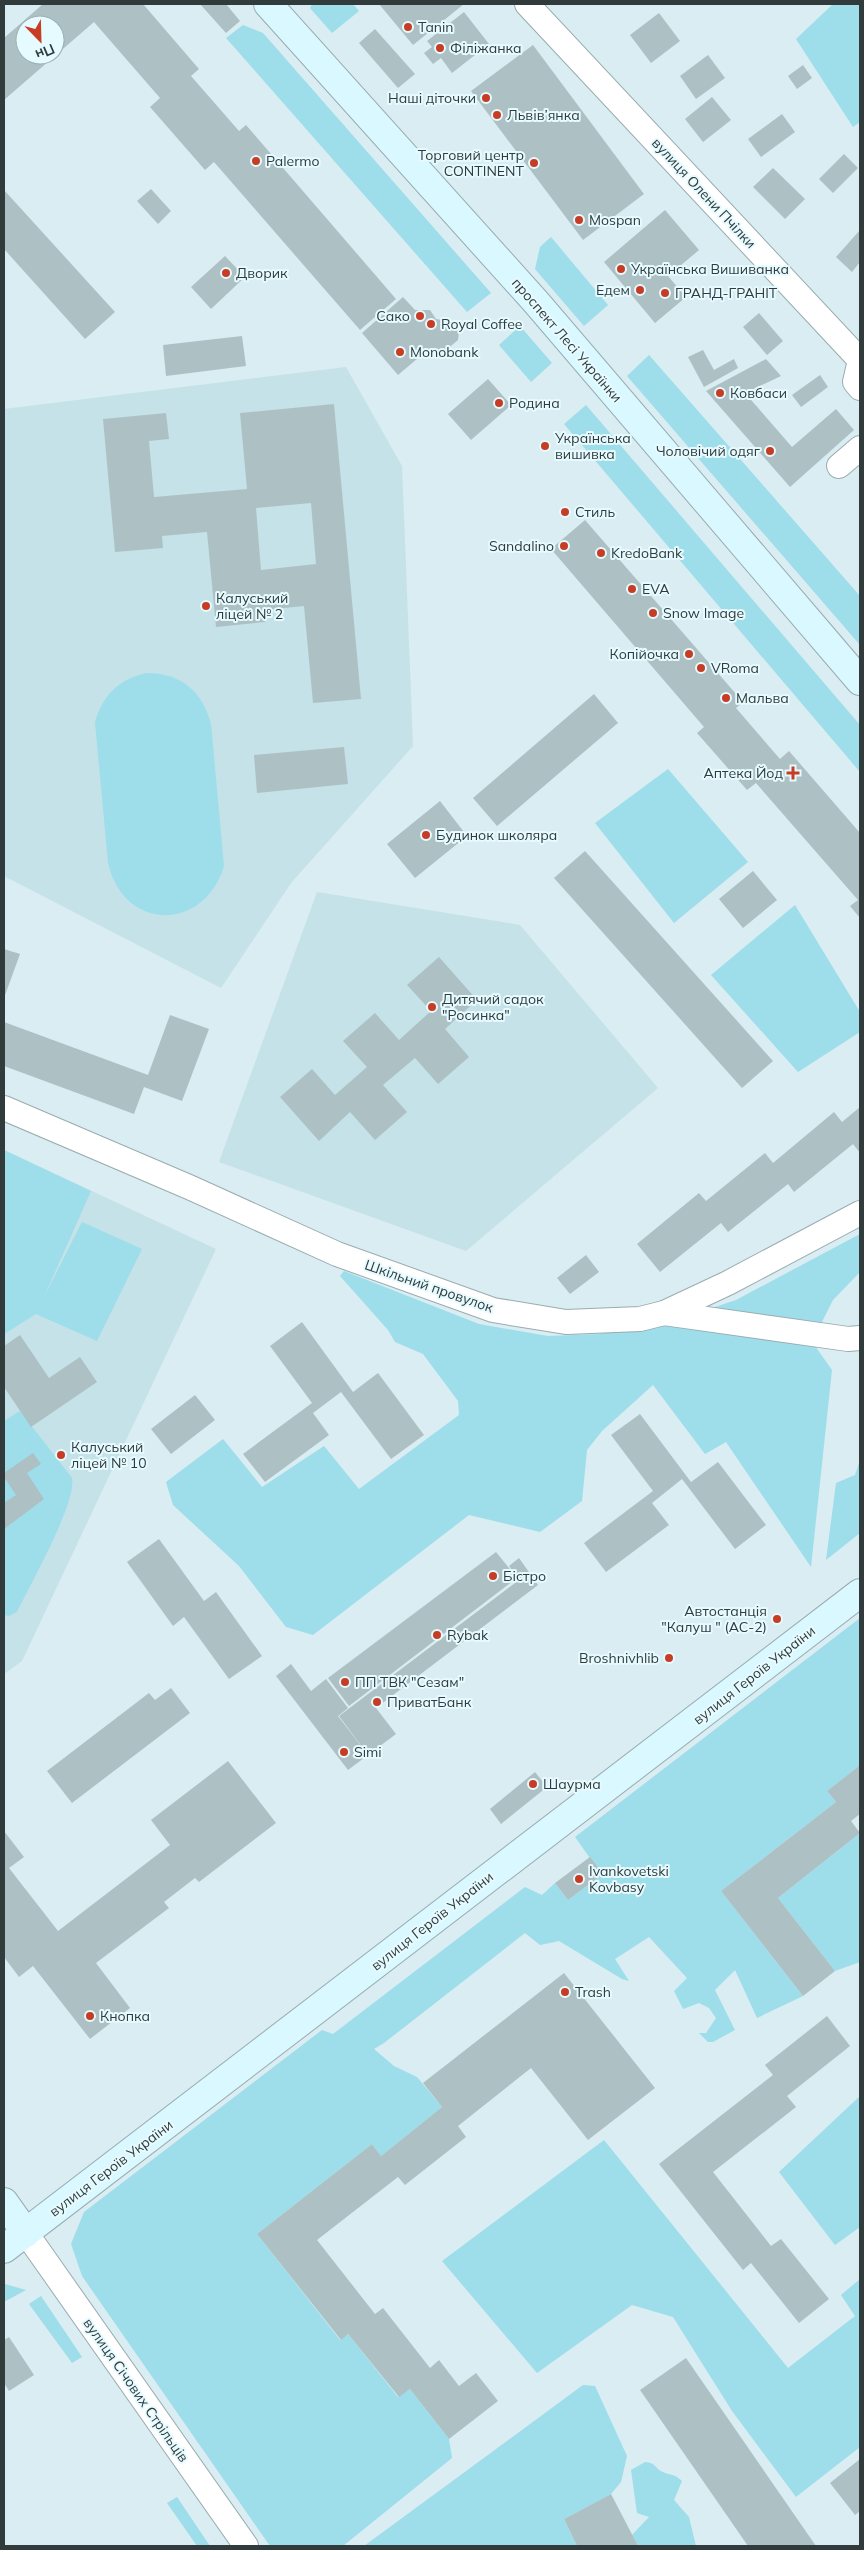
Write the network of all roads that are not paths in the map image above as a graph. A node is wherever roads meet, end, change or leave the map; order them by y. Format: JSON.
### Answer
{"nodes":[{"id":1,"x":268,"y":4,"type":"edge"},
{"id":2,"x":527,"y":4,"type":"edge"},
{"id":3,"x":860,"y":388,"type":"edge"},
{"id":4,"x":860,"y":448,"type":"edge"},
{"id":5,"x":839,"y":466,"type":"dead end"},
{"id":6,"x":860,"y":681,"type":"edge"},
{"id":7,"x":4,"y":1108,"type":"edge"},
{"id":8,"x":860,"y":1213,"type":"edge"},
{"id":9,"x":664,"y":1313,"type":"junction"},
{"id":10,"x":860,"y":1338,"type":"edge"},
{"id":11,"x":860,"y":1593,"type":"edge"},
{"id":12,"x":4,"y":2202,"type":"edge"},
{"id":13,"x":26,"y":2233,"type":"junction"},
{"id":14,"x":4,"y":2249,"type":"edge"},
{"id":15,"x":246,"y":2546,"type":"edge"}],
"edges":[{"from":1,"to":6,"type":"main road","name":"проспект Лесі Українки"},
{"from":2,"to":3,"type":"street","name":"вулиця Олени Пчілки"},
{"from":4,"to":5,"type":"street"},
{"from":7,"to":9,"type":"street","name":"Шкільний провулок"},
{"from":8,"to":9,"type":"street","name":"Шкільний провулок"},
{"from":9,"to":10,"type":"street"},
{"from":11,"to":13,"type":"main road","name":"вулиця Героїв України"},
{"from":12,"to":13,"type":"main road"},
{"from":13,"to":14,"type":"main road","name":"вулиця Героїв України"},
{"from":13,"to":15,"type":"street","name":"вулиця Січових Стрільців"}]}
